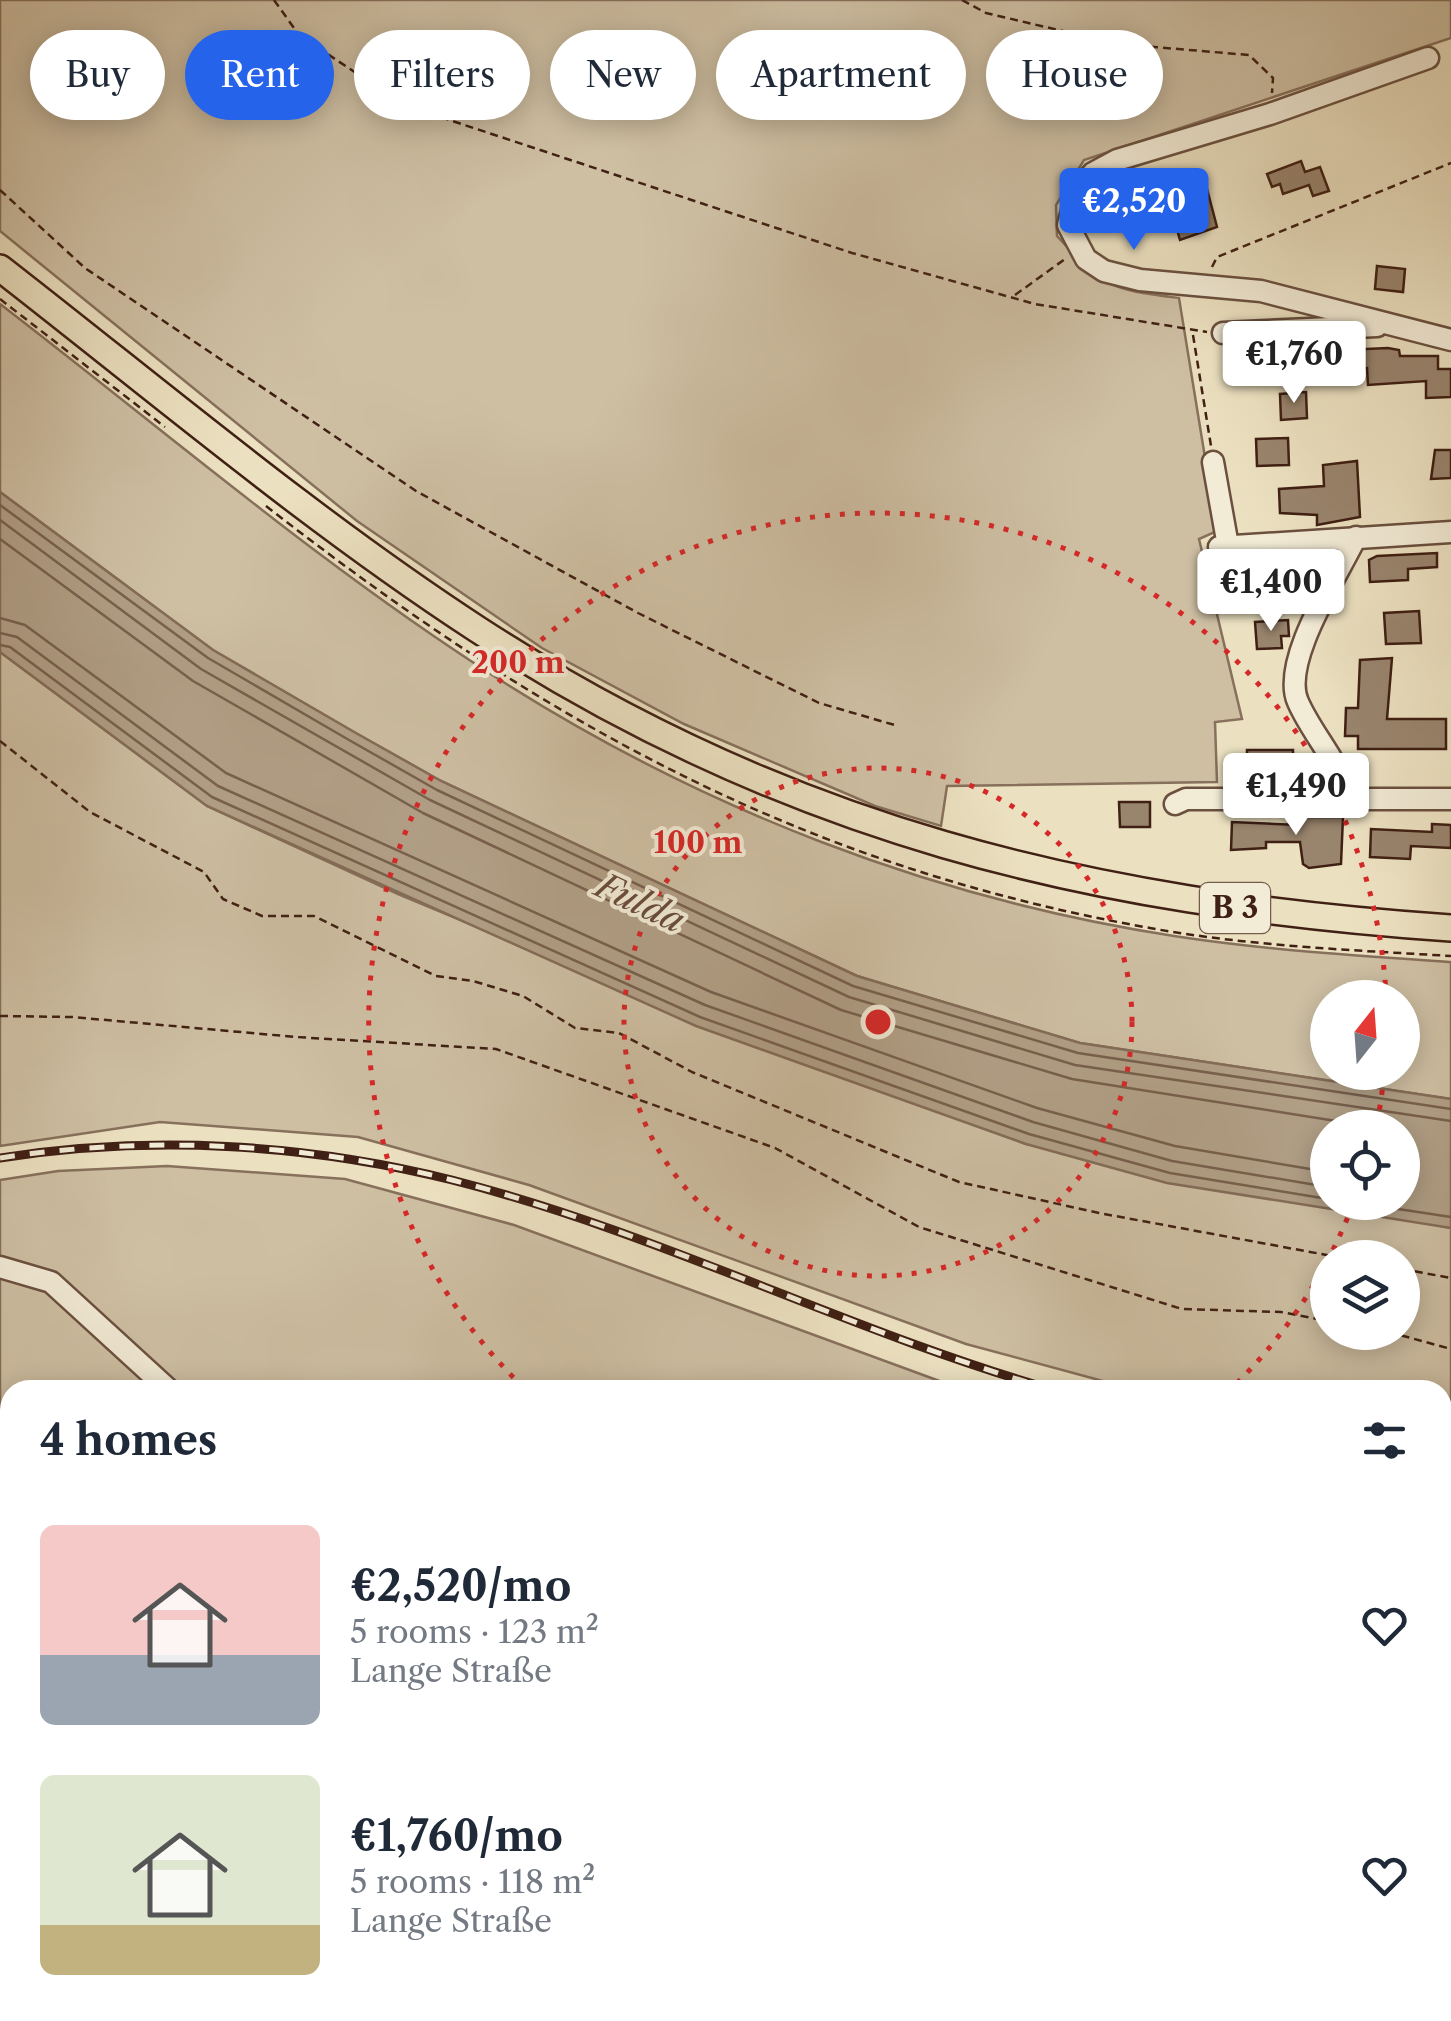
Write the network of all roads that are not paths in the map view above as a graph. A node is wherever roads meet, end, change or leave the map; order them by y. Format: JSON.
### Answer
{"nodes":[{"id":1,"x":1428,"y":58,"type":"dead end"},
{"id":2,"x":0,"y":268,"type":"edge"},
{"id":3,"x":1388,"y":324,"type":"junction"},
{"id":4,"x":1223,"y":333,"type":"road end"},
{"id":5,"x":1451,"y":340,"type":"edge"},
{"id":6,"x":1213,"y":462,"type":"road end"},
{"id":7,"x":1451,"y":532,"type":"edge"},
{"id":8,"x":1356,"y":537,"type":"junction"},
{"id":9,"x":1349,"y":798,"type":"junction"},
{"id":10,"x":1451,"y":799,"type":"edge"},
{"id":11,"x":1175,"y":804,"type":"dead end"},
{"id":12,"x":1451,"y":928,"type":"edge"},
{"id":13,"x":0,"y":1266,"type":"edge"},
{"id":14,"x":158,"y":1380,"type":"edge"}],
"edges":[{"from":1,"to":3,"type":"street"},
{"from":2,"to":12,"type":"main road","number":"B 3"},
{"from":3,"to":4,"type":"street"},
{"from":3,"to":5,"type":"street"},
{"from":6,"to":8,"type":"street"},
{"from":7,"to":8,"type":"street"},
{"from":8,"to":9,"type":"street"},
{"from":9,"to":10,"type":"street"},
{"from":9,"to":11,"type":"street"},
{"from":13,"to":14,"type":"street"}]}
